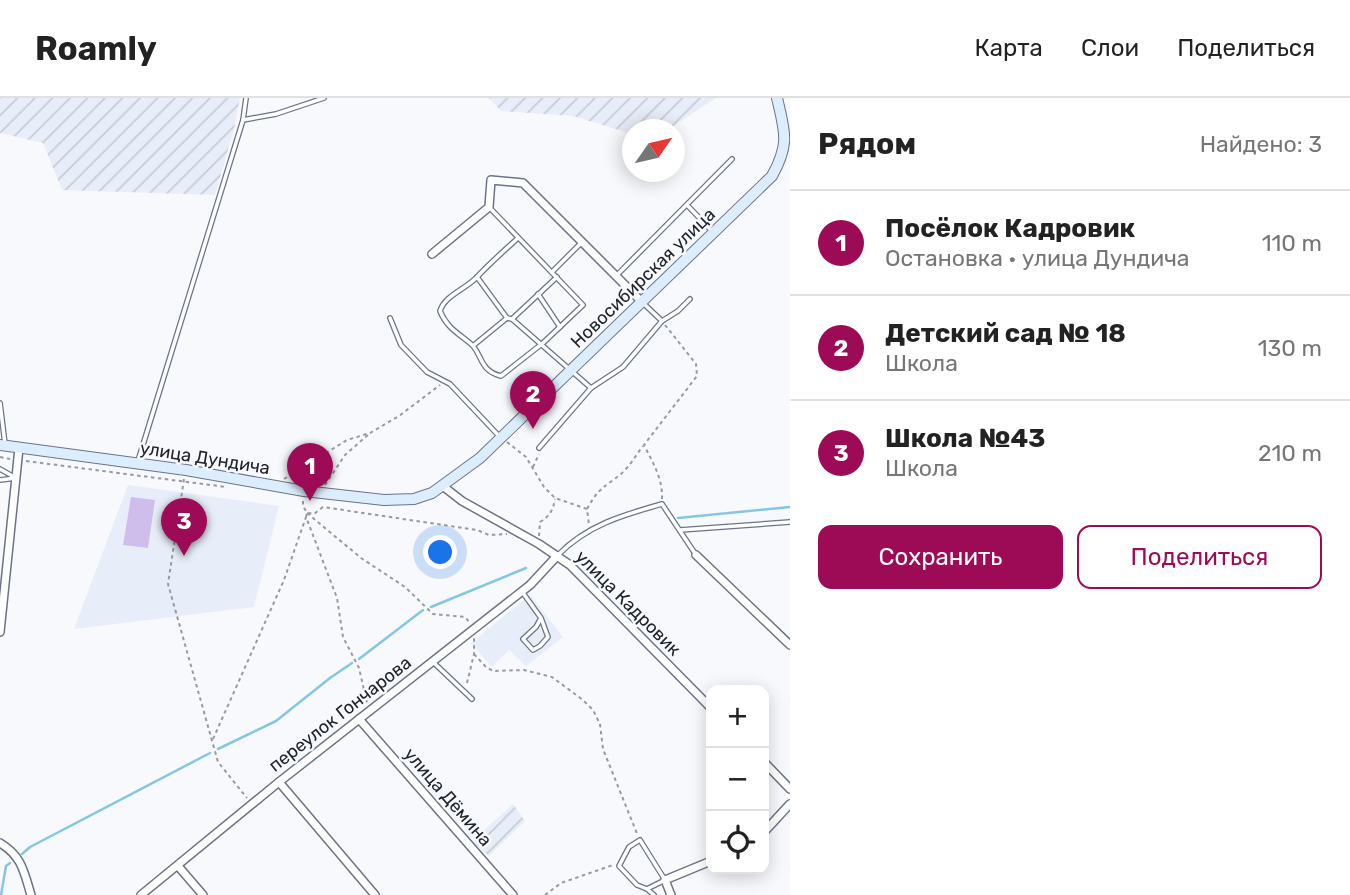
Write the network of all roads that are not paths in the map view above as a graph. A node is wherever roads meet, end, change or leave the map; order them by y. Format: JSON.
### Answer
{"nodes":[{"id":1,"x":246,"y":98,"type":"edge"},
{"id":2,"x":324,"y":98,"type":"edge"},
{"id":3,"x":777,"y":98,"type":"edge"},
{"id":4,"x":243,"y":120,"type":"junction"},
{"id":5,"x":788,"y":138,"type":"edge"},
{"id":6,"x":732,"y":159,"type":"dead end"},
{"id":7,"x":687,"y":205,"type":"junction"},
{"id":8,"x":489,"y":207,"type":"junction"},
{"id":9,"x":714,"y":232,"type":"junction"},
{"id":10,"x":519,"y":238,"type":"junction"},
{"id":11,"x":582,"y":243,"type":"junction"},
{"id":12,"x":432,"y":254,"type":"dead end"},
{"id":13,"x":553,"y":271,"type":"junction"},
{"id":14,"x":557,"y":276,"type":"junction"},
{"id":15,"x":616,"y":276,"type":"junction"},
{"id":16,"x":477,"y":277,"type":"junction"},
{"id":17,"x":538,"y":294,"type":"junction"},
{"id":18,"x":690,"y":299,"type":"dead end"},
{"id":19,"x":641,"y":301,"type":"junction"},
{"id":20,"x":390,"y":318,"type":"dead end"},
{"id":21,"x":510,"y":318,"type":"junction"},
{"id":22,"x":662,"y":321,"type":"junction"},
{"id":23,"x":560,"y":327,"type":"junction"},
{"id":24,"x":543,"y":343,"type":"junction"},
{"id":25,"x":474,"y":345,"type":"junction"},
{"id":26,"x":570,"y":370,"type":"junction"},
{"id":27,"x":591,"y":388,"type":"junction"},
{"id":28,"x":0,"y":403,"type":"edge"},
{"id":29,"x":501,"y":437,"type":"junction"},
{"id":30,"x":3,"y":445,"type":"edge"},
{"id":31,"x":19,"y":448,"type":"junction"},
{"id":32,"x":539,"y":448,"type":"road end"},
{"id":33,"x":137,"y":463,"type":"junction"},
{"id":34,"x":0,"y":469,"type":"edge"},
{"id":35,"x":16,"y":478,"type":"junction"},
{"id":36,"x":0,"y":480,"type":"edge"},
{"id":37,"x":444,"y":487,"type":"junction"},
{"id":38,"x":790,"y":522,"type":"edge"},
{"id":39,"x":680,"y":530,"type":"junction"},
{"id":40,"x":696,"y":555,"type":"joint"},
{"id":41,"x":557,"y":556,"type":"junction"},
{"id":42,"x":522,"y":592,"type":"junction"},
{"id":43,"x":541,"y":618,"type":"junction"},
{"id":44,"x":0,"y":632,"type":"edge"},
{"id":45,"x":790,"y":645,"type":"edge"},
{"id":46,"x":432,"y":661,"type":"junction"},
{"id":47,"x":472,"y":699,"type":"dead end"},
{"id":48,"x":706,"y":703,"type":"edge"},
{"id":49,"x":359,"y":719,"type":"junction"},
{"id":50,"x":769,"y":767,"type":"edge"},
{"id":51,"x":279,"y":782,"type":"junction"},
{"id":52,"x":788,"y":784,"type":"edge"},
{"id":53,"x":790,"y":804,"type":"edge"},
{"id":54,"x":769,"y":827,"type":"edge"},
{"id":55,"x":0,"y":843,"type":"edge"},
{"id":56,"x":706,"y":862,"type":"edge"},
{"id":57,"x":178,"y":866,"type":"junction"},
{"id":58,"x":665,"y":880,"type":"junction"},
{"id":59,"x":647,"y":889,"type":"junction"},
{"id":60,"x":31,"y":895,"type":"edge"},
{"id":61,"x":141,"y":895,"type":"edge"},
{"id":62,"x":203,"y":895,"type":"edge"},
{"id":63,"x":375,"y":895,"type":"edge"},
{"id":64,"x":513,"y":895,"type":"edge"},
{"id":65,"x":654,"y":895,"type":"edge"},
{"id":66,"x":671,"y":895,"type":"edge"}],
"edges":[{"from":1,"to":4,"type":"lane"},
{"from":2,"to":4,"type":"lane"},
{"from":3,"to":5,"type":"main road","name":"Новосибирская улица"},
{"from":4,"to":33,"type":"lane"},
{"from":5,"to":9,"type":"main road","name":"Новосибирская улица"},
{"from":6,"to":7,"type":"lane"},
{"from":7,"to":9,"type":"lane"},
{"from":7,"to":15,"type":"lane"},
{"from":8,"to":10,"type":"lane"},
{"from":8,"to":11,"type":"street"},
{"from":8,"to":12,"type":"street"},
{"from":9,"to":19,"type":"main road","name":"Новосибирская улица"},
{"from":10,"to":13,"type":"lane"},
{"from":10,"to":16,"type":"lane"},
{"from":11,"to":13,"type":"lane"},
{"from":11,"to":15,"type":"street"},
{"from":13,"to":14,"type":"lane"},
{"from":14,"to":17,"type":"lane"},
{"from":14,"to":23,"type":"lane"},
{"from":15,"to":19,"type":"street"},
{"from":16,"to":21,"type":"lane"},
{"from":16,"to":25,"type":"lane"},
{"from":17,"to":21,"type":"lane"},
{"from":17,"to":23,"type":"lane"},
{"from":18,"to":22,"type":"lane"},
{"from":19,"to":22,"type":"lane"},
{"from":19,"to":26,"type":"main road","name":"Новосибирская улица"},
{"from":20,"to":29,"type":"lane"},
{"from":21,"to":24,"type":"lane"},
{"from":21,"to":25,"type":"lane"},
{"from":22,"to":27,"type":"lane"},
{"from":23,"to":24,"type":"lane"},
{"from":24,"to":25,"type":"lane"},
{"from":24,"to":26,"type":"lane"},
{"from":26,"to":27,"type":"lane"},
{"from":26,"to":29,"type":"main road","name":"Новосибирская улица"},
{"from":27,"to":32,"type":"lane"},
{"from":28,"to":30,"type":"lane"},
{"from":29,"to":37,"type":"main road","name":"Новосибирская улица"},
{"from":30,"to":31,"type":"main road","name":"улица Дундича"},
{"from":31,"to":33,"type":"main road","name":"улица Дундича"},
{"from":31,"to":35,"type":"street"},
{"from":33,"to":37,"type":"main road","name":"улица Дундича"},
{"from":34,"to":35,"type":"lane"},
{"from":35,"to":36,"type":"lane"},
{"from":35,"to":44,"type":"street"},
{"from":37,"to":41,"type":"street","name":"улица Кадровик"},
{"from":38,"to":39,"type":"lane"},
{"from":39,"to":40,"type":"lane"},
{"from":39,"to":41,"type":"lane"},
{"from":40,"to":45,"type":"street"},
{"from":41,"to":42,"type":"street","name":"переулок Гончарова"},
{"from":41,"to":48,"type":"street","name":"улица Кадровик"},
{"from":42,"to":43,"type":"lane"},
{"from":42,"to":46,"type":"street","name":"переулок Гончарова"},
{"from":43,"to":43,"type":"lane"},
{"from":46,"to":47,"type":"lane"},
{"from":46,"to":49,"type":"street","name":"переулок Гончарова"},
{"from":49,"to":51,"type":"street","name":"переулок Гончарова"},
{"from":49,"to":64,"type":"street","name":"улица Дёмина"},
{"from":50,"to":52,"type":"street"},
{"from":51,"to":57,"type":"street","name":"переулок Гончарова"},
{"from":51,"to":63,"type":"street"},
{"from":53,"to":54,"type":"street"},
{"from":55,"to":60,"type":"street"},
{"from":56,"to":58,"type":"street"},
{"from":57,"to":61,"type":"street","name":"переулок Гончарова"},
{"from":57,"to":62,"type":"street"},
{"from":58,"to":59,"type":"lane"},
{"from":58,"to":59,"type":"lane"},
{"from":58,"to":66,"type":"street"},
{"from":59,"to":65,"type":"lane"}]}
